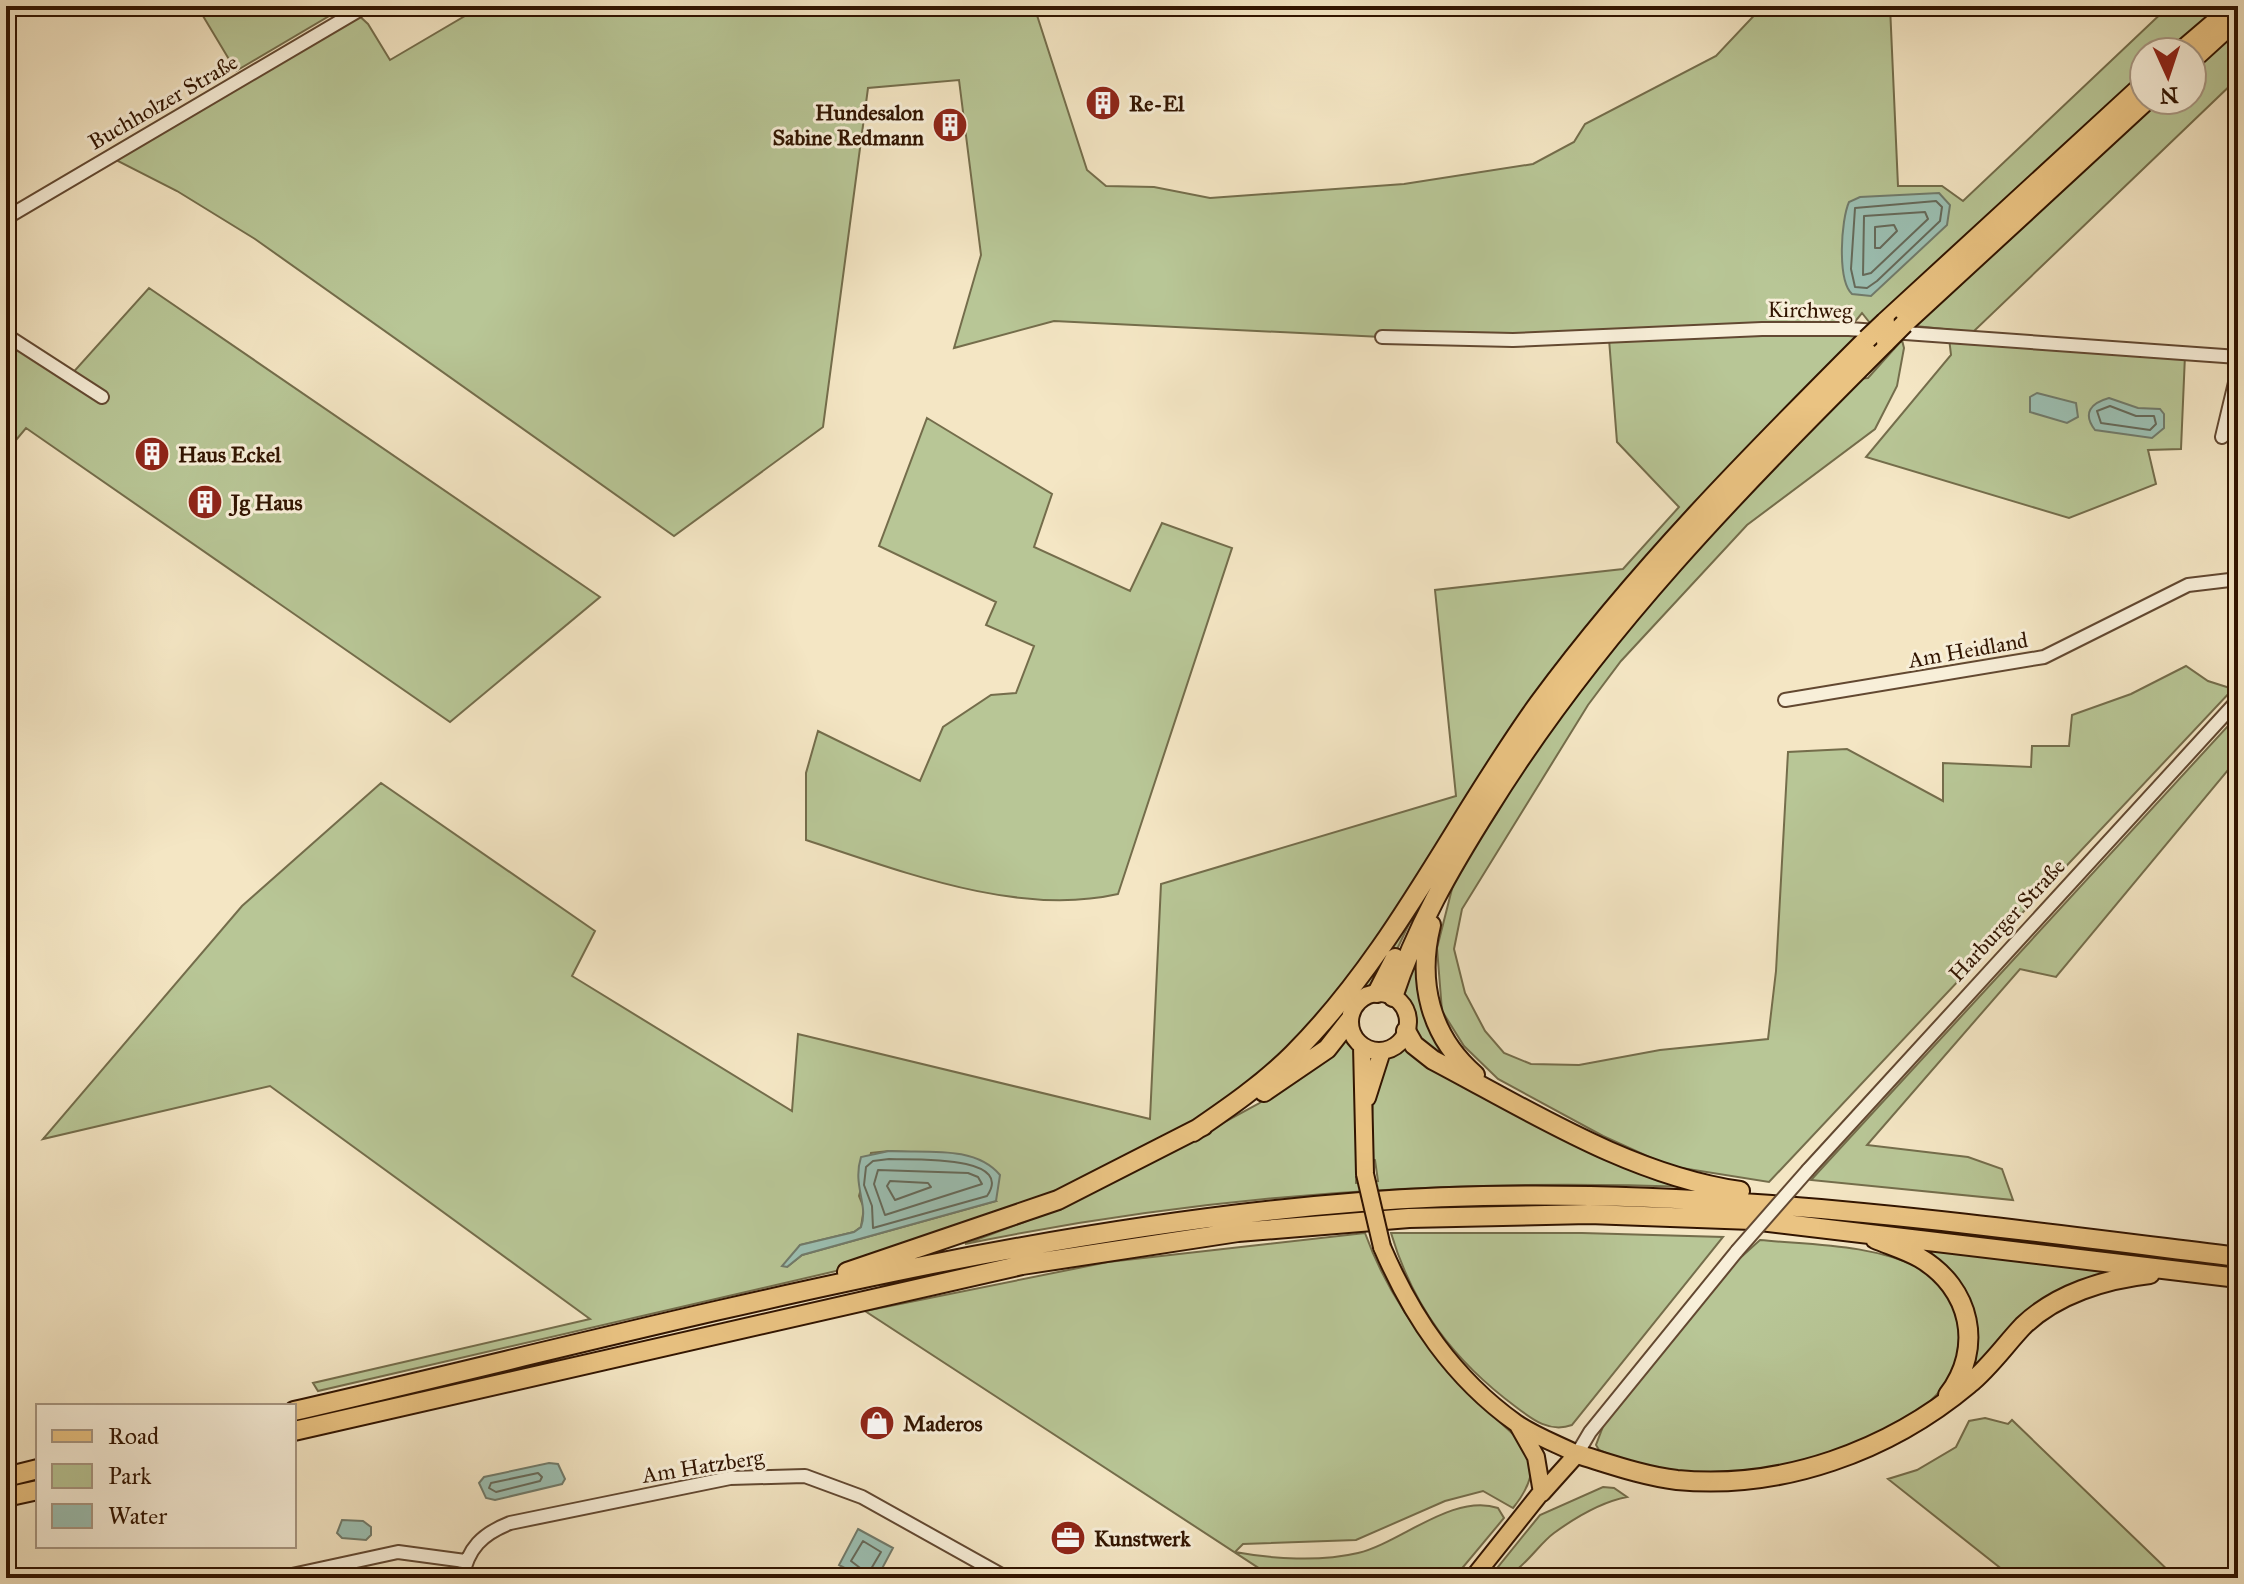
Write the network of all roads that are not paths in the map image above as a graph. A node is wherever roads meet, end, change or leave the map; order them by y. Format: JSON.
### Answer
{"nodes":[{"id":1,"x":366,"y":6,"type":"edge"},
{"id":2,"x":2231,"y":6,"type":"edge"},
{"id":3,"x":2238,"y":18,"type":"edge"},
{"id":4,"x":2198,"y":36,"type":"edge"},
{"id":5,"x":2208,"y":45,"type":"edge"},
{"id":6,"x":2128,"y":99,"type":"edge"},
{"id":7,"x":2130,"y":116,"type":"edge"},
{"id":8,"x":6,"y":218,"type":"edge"},
{"id":9,"x":6,"y":335,"type":"edge"},
{"id":10,"x":1382,"y":337,"type":"dead end"},
{"id":11,"x":1876,"y":341,"type":"junction"},
{"id":12,"x":2238,"y":357,"type":"edge"},
{"id":13,"x":2238,"y":370,"type":"edge"},
{"id":14,"x":102,"y":397,"type":"dead end"},
{"id":15,"x":2222,"y":437,"type":"dead end"},
{"id":16,"x":2238,"y":579,"type":"edge"},
{"id":17,"x":1785,"y":700,"type":"dead end"},
{"id":18,"x":2238,"y":700,"type":"edge"},
{"id":19,"x":1478,"y":825,"type":"junction"},
{"id":20,"x":1459,"y":830,"type":"junction"},
{"id":21,"x":1385,"y":995,"type":"junction"},
{"id":22,"x":1349,"y":1021,"type":"junction"},
{"id":23,"x":1406,"y":1031,"type":"junction"},
{"id":24,"x":1362,"y":1046,"type":"junction"},
{"id":25,"x":1382,"y":1051,"type":"junction"},
{"id":26,"x":1517,"y":1105,"type":"junction"},
{"id":27,"x":1362,"y":1115,"type":"junction"},
{"id":28,"x":1193,"y":1132,"type":"junction"},
{"id":29,"x":1872,"y":1213,"type":"junction"},
{"id":30,"x":1854,"y":1230,"type":"junction"},
{"id":31,"x":2238,"y":1257,"type":"edge"},
{"id":32,"x":2180,"y":1271,"type":"junction"},
{"id":33,"x":2238,"y":1278,"type":"edge"},
{"id":34,"x":769,"y":1301,"type":"junction"},
{"id":35,"x":296,"y":1411,"type":"edge"},
{"id":36,"x":1933,"y":1412,"type":"junction"},
{"id":37,"x":1517,"y":1424,"type":"junction"},
{"id":38,"x":296,"y":1431,"type":"edge"},
{"id":39,"x":1573,"y":1452,"type":"junction"},
{"id":40,"x":36,"y":1470,"type":"edge"},
{"id":41,"x":6,"y":1477,"type":"edge"},
{"id":42,"x":36,"y":1490,"type":"edge"},
{"id":43,"x":1542,"y":1493,"type":"junction"},
{"id":44,"x":6,"y":1497,"type":"edge"},
{"id":45,"x":465,"y":1561,"type":"junction"},
{"id":46,"x":278,"y":1578,"type":"edge"},
{"id":47,"x":462,"y":1578,"type":"edge"},
{"id":48,"x":1007,"y":1578,"type":"edge"},
{"id":49,"x":1473,"y":1578,"type":"edge"}],
"edges":[{"from":1,"to":8,"type":"street","name":"Buchholzer Straße"},
{"from":2,"to":4,"type":"highway"},
{"from":3,"to":5,"type":"highway"},
{"from":6,"to":11,"type":"highway","bridge":true},
{"from":7,"to":11,"type":"highway","bridge":true},
{"from":9,"to":14,"type":"street"},
{"from":10,"to":12,"type":"street","name":"Kirchweg"},
{"from":11,"to":19,"type":"highway"},
{"from":11,"to":20,"type":"highway"},
{"from":13,"to":15,"type":"street"},
{"from":16,"to":17,"type":"street","name":"Am Heidland"},
{"from":18,"to":39,"type":"street","name":"Harburger Straße","bridge":true},
{"from":19,"to":21,"type":"highway"},
{"from":19,"to":26,"type":"highway"},
{"from":20,"to":21,"type":"highway"},
{"from":20,"to":28,"type":"highway"},
{"from":21,"to":22,"type":"main road"},
{"from":21,"to":23,"type":"main road"},
{"from":22,"to":24,"type":"main road"},
{"from":22,"to":28,"type":"highway"},
{"from":23,"to":25,"type":"main road"},
{"from":23,"to":26,"type":"highway"},
{"from":24,"to":25,"type":"main road"},
{"from":24,"to":27,"type":"main road"},
{"from":25,"to":27,"type":"main road"},
{"from":26,"to":29,"type":"highway"},
{"from":27,"to":37,"type":"main road","bridge":true},
{"from":28,"to":34,"type":"highway"},
{"from":29,"to":31,"type":"highway"},
{"from":29,"to":34,"type":"highway"},
{"from":30,"to":32,"type":"highway"},
{"from":30,"to":36,"type":"highway"},
{"from":30,"to":38,"type":"highway"},
{"from":32,"to":33,"type":"highway"},
{"from":32,"to":36,"type":"highway"},
{"from":34,"to":35,"type":"highway"},
{"from":36,"to":39,"type":"highway"},
{"from":37,"to":39,"type":"main road"},
{"from":37,"to":43,"type":"main road"},
{"from":39,"to":43,"type":"main road"},
{"from":40,"to":41,"type":"highway"},
{"from":42,"to":44,"type":"highway"},
{"from":43,"to":49,"type":"main road"},
{"from":45,"to":46,"type":"street"},
{"from":45,"to":47,"type":"street"},
{"from":45,"to":48,"type":"street","name":"Am Hatzberg"}]}
